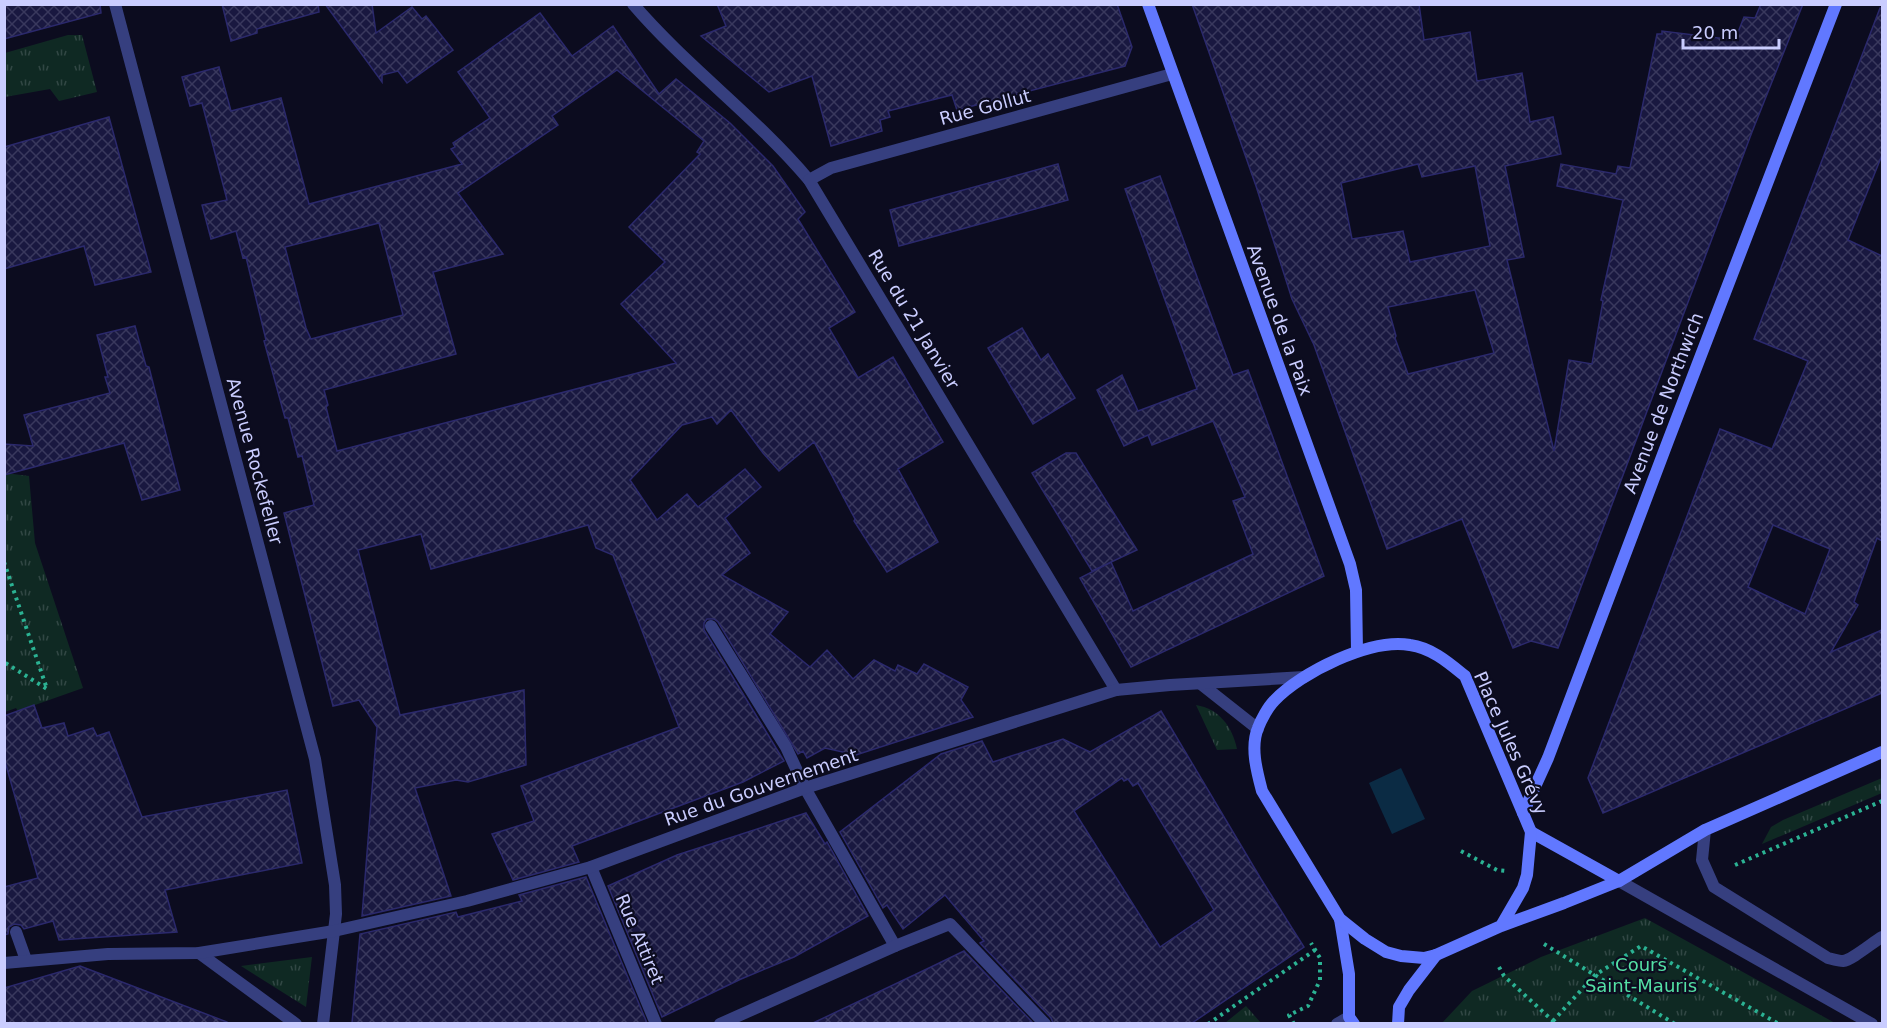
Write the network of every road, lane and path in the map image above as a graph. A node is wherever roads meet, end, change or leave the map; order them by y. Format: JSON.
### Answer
{"nodes":[{"id":1,"x":115,"y":4,"type":"edge"},
{"id":2,"x":633,"y":4,"type":"edge"},
{"id":3,"x":1148,"y":4,"type":"edge"},
{"id":4,"x":1836,"y":4,"type":"edge"},
{"id":5,"x":1172,"y":74,"type":"junction"},
{"id":6,"x":809,"y":180,"type":"junction"},
{"id":7,"x":4,"y":562,"type":"edge"},
{"id":8,"x":5,"y":568,"type":"edge"},
{"id":9,"x":711,"y":626,"type":"dead end"},
{"id":10,"x":1357,"y":651,"type":"junction"},
{"id":11,"x":4,"y":662,"type":"edge"},
{"id":12,"x":1304,"y":677,"type":"junction"},
{"id":13,"x":1201,"y":684,"type":"junction"},
{"id":14,"x":1116,"y":690,"type":"junction"},
{"id":15,"x":1258,"y":729,"type":"junction"},
{"id":16,"x":1882,"y":752,"type":"edge"},
{"id":17,"x":805,"y":788,"type":"junction"},
{"id":18,"x":1882,"y":801,"type":"edge"},
{"id":19,"x":1523,"y":813,"type":"junction"},
{"id":20,"x":1705,"y":830,"type":"junction"},
{"id":21,"x":1531,"y":832,"type":"junction"},
{"id":22,"x":1461,"y":851,"type":"dead end"},
{"id":23,"x":1735,"y":865,"type":"dead end"},
{"id":24,"x":591,"y":867,"type":"junction"},
{"id":25,"x":1511,"y":872,"type":"dead end"},
{"id":26,"x":1619,"y":881,"type":"junction"},
{"id":27,"x":1340,"y":919,"type":"junction"},
{"id":28,"x":1501,"y":926,"type":"junction"},
{"id":29,"x":334,"y":931,"type":"junction"},
{"id":30,"x":16,"y":932,"type":"dead end"},
{"id":31,"x":1882,"y":937,"type":"edge"},
{"id":32,"x":1311,"y":943,"type":"dead end"},
{"id":33,"x":1544,"y":944,"type":"dead end"},
{"id":34,"x":895,"y":946,"type":"junction"},
{"id":35,"x":1315,"y":950,"type":"junction"},
{"id":36,"x":199,"y":953,"type":"junction"},
{"id":37,"x":1436,"y":956,"type":"junction"},
{"id":38,"x":26,"y":960,"type":"junction"},
{"id":39,"x":4,"y":963,"type":"edge"},
{"id":40,"x":1499,"y":967,"type":"dead end"},
{"id":41,"x":1595,"y":975,"type":"junction"},
{"id":42,"x":1351,"y":1020,"type":"edge"},
{"id":43,"x":1553,"y":1022,"type":"edge"},
{"id":44,"x":296,"y":1023,"type":"edge"},
{"id":45,"x":323,"y":1023,"type":"edge"},
{"id":46,"x":656,"y":1023,"type":"edge"},
{"id":47,"x":720,"y":1023,"type":"edge"},
{"id":48,"x":1045,"y":1023,"type":"edge"},
{"id":49,"x":1208,"y":1023,"type":"edge"},
{"id":50,"x":1294,"y":1023,"type":"edge"},
{"id":51,"x":1337,"y":1023,"type":"edge"},
{"id":52,"x":1398,"y":1023,"type":"edge"},
{"id":53,"x":1675,"y":1023,"type":"edge"},
{"id":54,"x":1779,"y":1023,"type":"edge"},
{"id":55,"x":1872,"y":1023,"type":"edge"}],
"edges":[{"from":1,"to":29,"type":"street","name":"Avenue Rockefeller"},
{"from":2,"to":6,"type":"street","name":"Rue du 21 Janvier"},
{"from":3,"to":5,"type":"main road","name":"Avenue de la Paix"},
{"from":4,"to":19,"type":"main road","name":"Avenue de Northwich"},
{"from":5,"to":6,"type":"street","name":"Rue Gollut"},
{"from":5,"to":10,"type":"main road","name":"Avenue de la Paix"},
{"from":6,"to":14,"type":"street","name":"Rue du 21 Janvier"},
{"from":7,"to":8,"type":"path"},
{"from":8,"to":11,"type":"path"},
{"from":9,"to":17,"type":"street"},
{"from":10,"to":12,"type":"main road","name":"Place Jules Grévy"},
{"from":10,"to":19,"type":"main road","name":"Place Jules Grévy"},
{"from":12,"to":13,"type":"street","name":"Rue du Gouvernement"},
{"from":12,"to":15,"type":"main road","name":"Place Jules Grévy"},
{"from":13,"to":14,"type":"street","name":"Rue du Gouvernement"},
{"from":13,"to":15,"type":"street"},
{"from":14,"to":17,"type":"street","name":"Rue du Gouvernement"},
{"from":15,"to":27,"type":"main road","name":"Place Jules Grévy"},
{"from":16,"to":20,"type":"main road"},
{"from":17,"to":24,"type":"street","name":"Rue du Gouvernement"},
{"from":17,"to":34,"type":"street"},
{"from":18,"to":23,"type":"path"},
{"from":19,"to":21,"type":"main road","name":"Place Jules Grévy"},
{"from":20,"to":26,"type":"main road"},
{"from":20,"to":31,"type":"street"},
{"from":21,"to":26,"type":"main road"},
{"from":21,"to":28,"type":"main road","name":"Place Jules Grévy"},
{"from":22,"to":25,"type":"path"},
{"from":24,"to":29,"type":"street","name":"Rue du Gouvernement"},
{"from":24,"to":46,"type":"street","name":"Rue Attiret"},
{"from":26,"to":28,"type":"main road"},
{"from":26,"to":55,"type":"street"},
{"from":27,"to":37,"type":"main road","name":"Place Jules Grévy"},
{"from":27,"to":42,"type":"main road"},
{"from":28,"to":37,"type":"main road","name":"Place Jules Grévy"},
{"from":29,"to":36,"type":"street","name":"Rue du Gouvernement"},
{"from":29,"to":45,"type":"street","name":"Avenue Rockefeller"},
{"from":30,"to":38,"type":"street"},
{"from":32,"to":35,"type":"path"},
{"from":33,"to":41,"type":"path"},
{"from":34,"to":47,"type":"street"},
{"from":34,"to":48,"type":"street"},
{"from":35,"to":49,"type":"path"},
{"from":35,"to":50,"type":"path"},
{"from":36,"to":38,"type":"street","name":"Rue du Gouvernement"},
{"from":36,"to":44,"type":"street"},
{"from":37,"to":52,"type":"main road"},
{"from":38,"to":39,"type":"street","name":"Rue du Gouvernement"},
{"from":40,"to":43,"type":"path"},
{"from":41,"to":43,"type":"path"},
{"from":41,"to":53,"type":"path"},
{"from":41,"to":54,"type":"path"},
{"from":42,"to":51,"type":"street"}]}
